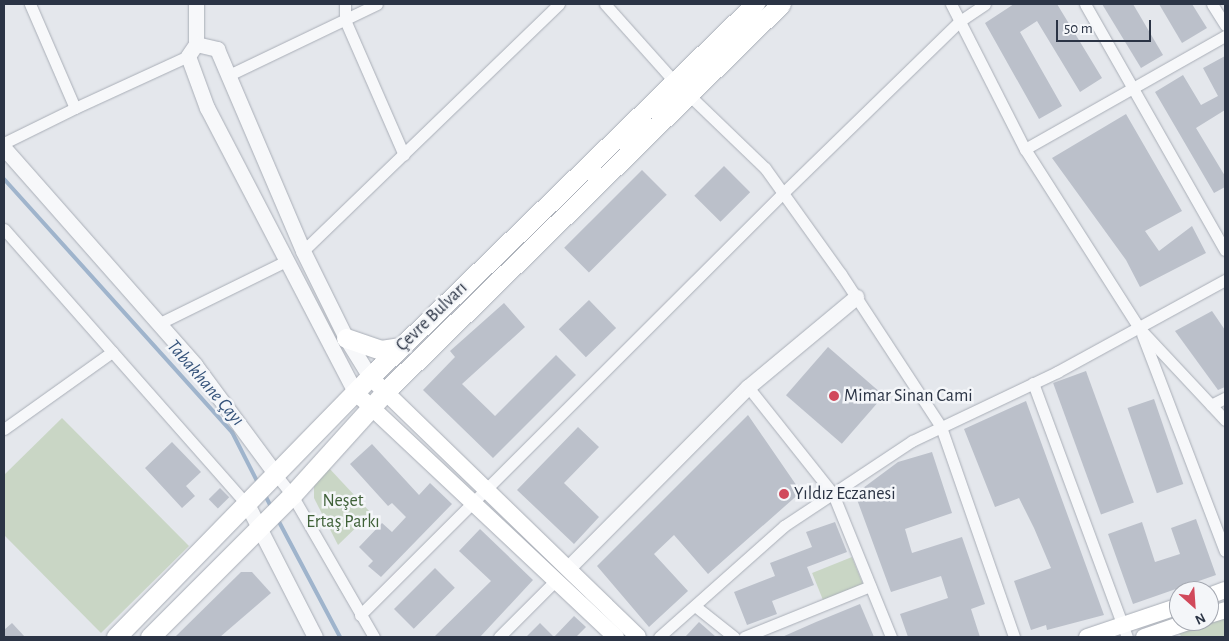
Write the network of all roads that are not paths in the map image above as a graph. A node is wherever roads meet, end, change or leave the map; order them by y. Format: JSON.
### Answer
{"nodes":[{"id":1,"x":30,"y":4,"type":"edge"},
{"id":2,"x":196,"y":4,"type":"edge"},
{"id":3,"x":345,"y":4,"type":"edge"},
{"id":4,"x":377,"y":4,"type":"edge"},
{"id":5,"x":559,"y":4,"type":"edge"},
{"id":6,"x":604,"y":4,"type":"edge"},
{"id":7,"x":755,"y":4,"type":"edge"},
{"id":8,"x":781,"y":4,"type":"edge"},
{"id":9,"x":951,"y":4,"type":"edge"},
{"id":10,"x":985,"y":4,"type":"edge"},
{"id":11,"x":1085,"y":4,"type":"edge"},
{"id":12,"x":1212,"y":4,"type":"edge"},
{"id":13,"x":345,"y":20,"type":"junction"},
{"id":14,"x":960,"y":21,"type":"junction"},
{"id":15,"x":1225,"y":25,"type":"edge"},
{"id":16,"x":1225,"y":36,"type":"edge"},
{"id":17,"x":192,"y":50,"type":"junction"},
{"id":18,"x":229,"y":75,"type":"junction"},
{"id":19,"x":680,"y":87,"type":"junction"},
{"id":20,"x":1130,"y":88,"type":"junction"},
{"id":21,"x":75,"y":108,"type":"junction"},
{"id":22,"x":4,"y":143,"type":"edge"},
{"id":23,"x":4,"y":148,"type":"edge"},
{"id":24,"x":1025,"y":149,"type":"junction"},
{"id":25,"x":404,"y":154,"type":"junction"},
{"id":26,"x":783,"y":193,"type":"junction"},
{"id":27,"x":4,"y":229,"type":"edge"},
{"id":28,"x":1225,"y":250,"type":"edge"},
{"id":29,"x":303,"y":251,"type":"junction"},
{"id":30,"x":286,"y":261,"type":"junction"},
{"id":31,"x":1225,"y":280,"type":"edge"},
{"id":32,"x":856,"y":297,"type":"junction"},
{"id":33,"x":158,"y":324,"type":"junction"},
{"id":34,"x":1140,"y":328,"type":"junction"},
{"id":35,"x":346,"y":338,"type":"junction"},
{"id":36,"x":401,"y":347,"type":"junction"},
{"id":37,"x":112,"y":352,"type":"junction"},
{"id":38,"x":370,"y":377,"type":"junction"},
{"id":39,"x":1033,"y":383,"type":"junction"},
{"id":40,"x":748,"y":388,"type":"junction"},
{"id":41,"x":355,"y":392,"type":"junction"},
{"id":42,"x":385,"y":392,"type":"junction"},
{"id":43,"x":1225,"y":398,"type":"edge"},
{"id":44,"x":1212,"y":405,"type":"junction"},
{"id":45,"x":371,"y":406,"type":"junction"},
{"id":46,"x":1225,"y":420,"type":"edge"},
{"id":47,"x":942,"y":427,"type":"junction"},
{"id":48,"x":4,"y":430,"type":"edge"},
{"id":49,"x":489,"y":490,"type":"junction"},
{"id":50,"x":262,"y":491,"type":"junction"},
{"id":51,"x":832,"y":494,"type":"junction"},
{"id":52,"x":474,"y":504,"type":"junction"},
{"id":53,"x":275,"y":512,"type":"junction"},
{"id":54,"x":1225,"y":551,"type":"edge"},
{"id":55,"x":569,"y":567,"type":"junction"},
{"id":56,"x":555,"y":581,"type":"junction"},
{"id":57,"x":870,"y":586,"type":"junction"},
{"id":58,"x":695,"y":606,"type":"junction"},
{"id":59,"x":1169,"y":611,"type":"edge"},
{"id":60,"x":360,"y":616,"type":"junction"},
{"id":61,"x":1169,"y":628,"type":"edge"},
{"id":62,"x":1125,"y":631,"type":"edge"},
{"id":63,"x":310,"y":635,"type":"edge"},
{"id":64,"x":116,"y":637,"type":"edge"},
{"id":65,"x":150,"y":637,"type":"edge"},
{"id":66,"x":374,"y":637,"type":"edge"},
{"id":67,"x":499,"y":637,"type":"edge"},
{"id":68,"x":616,"y":637,"type":"edge"},
{"id":69,"x":638,"y":637,"type":"edge"},
{"id":70,"x":659,"y":637,"type":"edge"},
{"id":71,"x":734,"y":637,"type":"edge"},
{"id":72,"x":744,"y":637,"type":"edge"},
{"id":73,"x":891,"y":637,"type":"edge"},
{"id":74,"x":1014,"y":637,"type":"edge"},
{"id":75,"x":1087,"y":637,"type":"edge"},
{"id":76,"x":1144,"y":637,"type":"edge"}],
"edges":[{"from":1,"to":21,"type":"street"},
{"from":2,"to":17,"type":"street"},
{"from":3,"to":13,"type":"street"},
{"from":4,"to":13,"type":"street"},
{"from":5,"to":25,"type":"street"},
{"from":6,"to":19,"type":"street"},
{"from":7,"to":19,"type":"main road","name":"Çevre Bulvarı"},
{"from":8,"to":19,"type":"main road","name":"Çevre Bulvarı"},
{"from":9,"to":14,"type":"street"},
{"from":10,"to":14,"type":"street"},
{"from":11,"to":20,"type":"street"},
{"from":12,"to":15,"type":"street"},
{"from":13,"to":18,"type":"street"},
{"from":13,"to":25,"type":"street"},
{"from":14,"to":24,"type":"street"},
{"from":14,"to":26,"type":"street"},
{"from":16,"to":20,"type":"street"},
{"from":17,"to":18,"type":"street"},
{"from":17,"to":21,"type":"street"},
{"from":17,"to":30,"type":"street"},
{"from":18,"to":29,"type":"street"},
{"from":19,"to":26,"type":"street"},
{"from":19,"to":36,"type":"main road","name":"Çevre Bulvarı"},
{"from":19,"to":42,"type":"main road","name":"Çevre Bulvarı"},
{"from":20,"to":24,"type":"street"},
{"from":20,"to":28,"type":"street"},
{"from":21,"to":22,"type":"street"},
{"from":23,"to":33,"type":"street"},
{"from":24,"to":34,"type":"street"},
{"from":25,"to":29,"type":"street"},
{"from":26,"to":32,"type":"street"},
{"from":26,"to":49,"type":"street"},
{"from":27,"to":37,"type":"street"},
{"from":29,"to":30,"type":"street"},
{"from":29,"to":35,"type":"street"},
{"from":30,"to":33,"type":"street"},
{"from":30,"to":41,"type":"street"},
{"from":31,"to":34,"type":"street"},
{"from":32,"to":40,"type":"street"},
{"from":32,"to":47,"type":"street"},
{"from":33,"to":50,"type":"street"},
{"from":34,"to":39,"type":"street"},
{"from":34,"to":44,"type":"street"},
{"from":34,"to":54,"type":"street"},
{"from":35,"to":36,"type":"main road"},
{"from":35,"to":38,"type":"street"},
{"from":36,"to":38,"type":"main road","name":"Çevre Bulvarı"},
{"from":37,"to":48,"type":"street"},
{"from":37,"to":50,"type":"street"},
{"from":38,"to":41,"type":"main road","name":"Çevre Bulvarı"},
{"from":38,"to":42,"type":"main road"},
{"from":39,"to":47,"type":"street"},
{"from":39,"to":62,"type":"street"},
{"from":40,"to":51,"type":"street"},
{"from":40,"to":55,"type":"street"},
{"from":41,"to":45,"type":"main road"},
{"from":41,"to":50,"type":"main road","name":"Çevre Bulvarı"},
{"from":42,"to":45,"type":"main road","name":"Çevre Bulvarı"},
{"from":42,"to":49,"type":"main road"},
{"from":43,"to":44,"type":"street"},
{"from":44,"to":46,"type":"street"},
{"from":45,"to":52,"type":"main road"},
{"from":45,"to":53,"type":"main road","name":"Çevre Bulvarı"},
{"from":47,"to":51,"type":"street"},
{"from":47,"to":74,"type":"street"},
{"from":49,"to":52,"type":"street"},
{"from":49,"to":55,"type":"main road"},
{"from":50,"to":53,"type":"street"},
{"from":50,"to":53,"type":"street"},
{"from":50,"to":64,"type":"main road","name":"Çevre Bulvarı"},
{"from":51,"to":57,"type":"street"},
{"from":51,"to":58,"type":"street"},
{"from":52,"to":56,"type":"main road"},
{"from":52,"to":60,"type":"street"},
{"from":53,"to":60,"type":"street"},
{"from":53,"to":63,"type":"street"},
{"from":53,"to":65,"type":"main road","name":"Çevre Bulvarı"},
{"from":55,"to":56,"type":"main road"},
{"from":55,"to":69,"type":"main road"},
{"from":56,"to":67,"type":"street"},
{"from":56,"to":68,"type":"main road"},
{"from":57,"to":72,"type":"street"},
{"from":57,"to":73,"type":"street"},
{"from":58,"to":70,"type":"street"},
{"from":58,"to":71,"type":"street"},
{"from":59,"to":62,"type":"main road"},
{"from":60,"to":66,"type":"street"},
{"from":61,"to":76,"type":"main road"},
{"from":62,"to":75,"type":"main road"}]}
